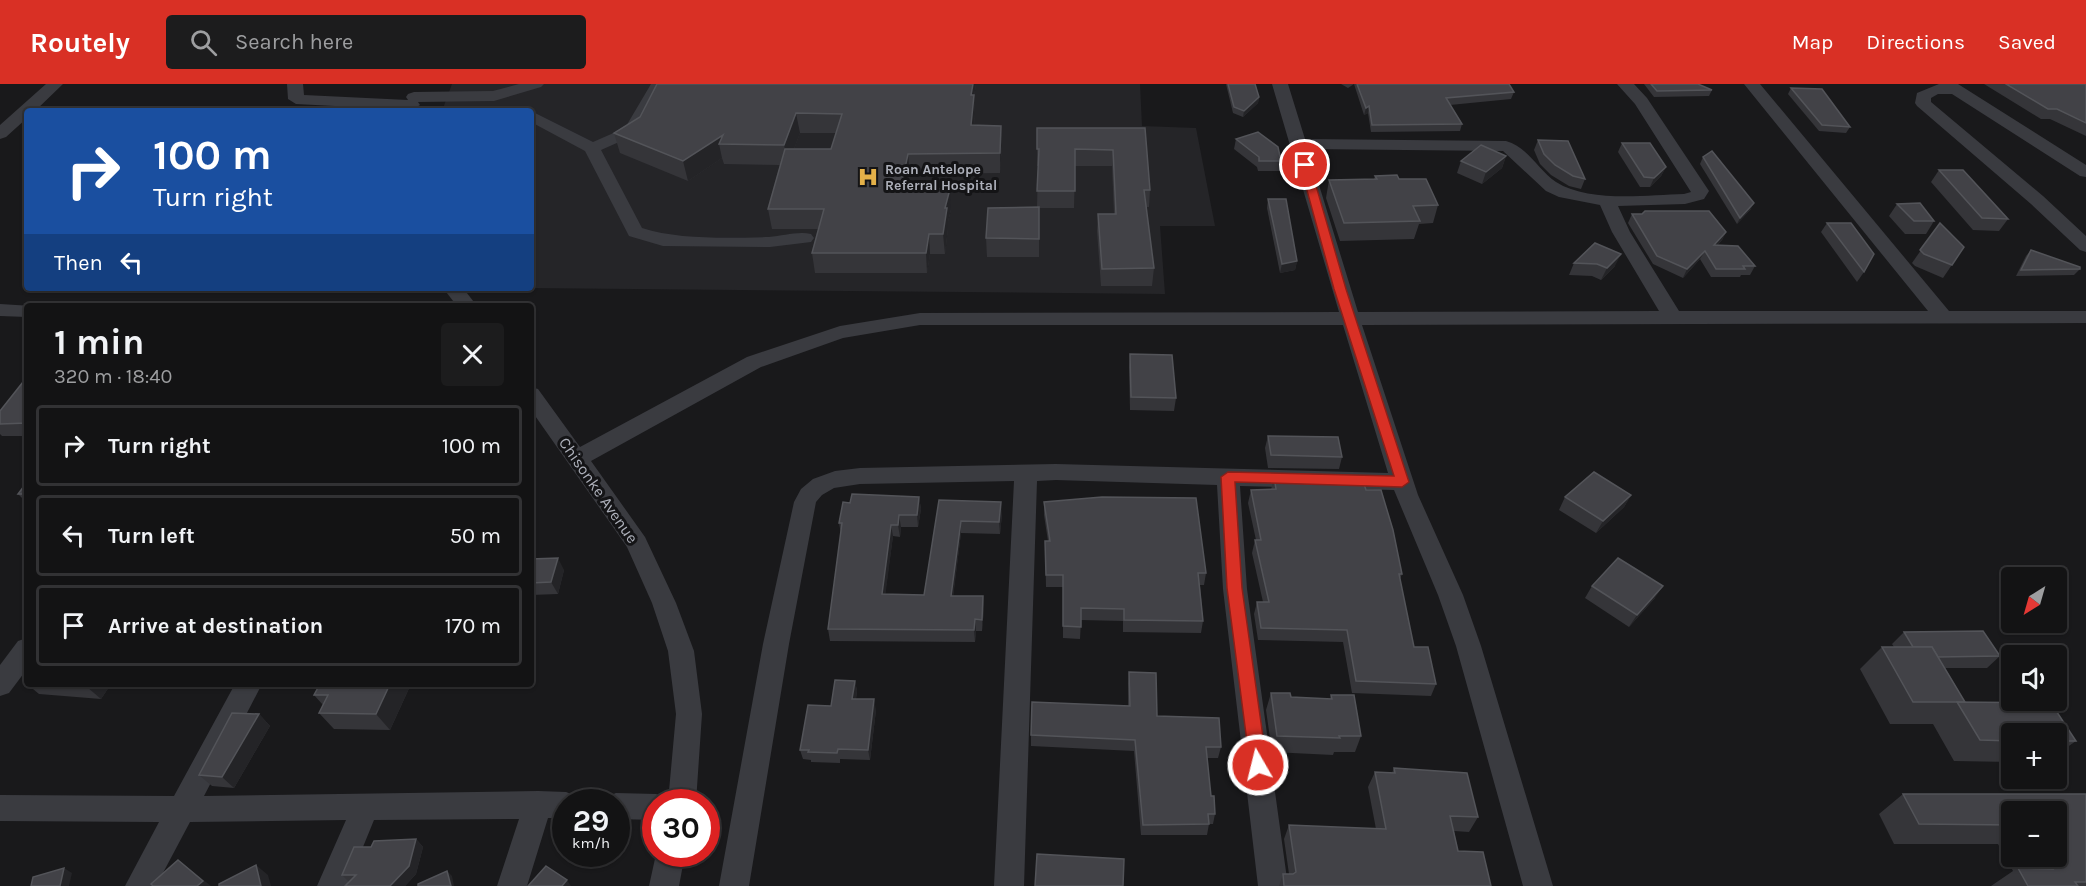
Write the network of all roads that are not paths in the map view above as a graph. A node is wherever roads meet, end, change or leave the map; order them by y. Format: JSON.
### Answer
{"nodes":[{"id":1,"x":55,"y":84,"type":"edge"},
{"id":2,"x":295,"y":84,"type":"edge"},
{"id":3,"x":536,"y":84,"type":"edge"},
{"id":4,"x":659,"y":84,"type":"edge"},
{"id":5,"x":1280,"y":84,"type":"edge"},
{"id":6,"x":1625,"y":84,"type":"edge"},
{"id":7,"x":1752,"y":84,"type":"edge"},
{"id":8,"x":1950,"y":86,"type":"edge"},
{"id":9,"x":494,"y":96,"type":"junction"},
{"id":10,"x":414,"y":99,"type":"edge"},
{"id":11,"x":29,"y":108,"type":"edge"},
{"id":12,"x":516,"y":108,"type":"edge"},
{"id":13,"x":24,"y":112,"type":"edge"},
{"id":14,"x":534,"y":118,"type":"edge"},
{"id":15,"x":0,"y":134,"type":"edge"},
{"id":16,"x":1299,"y":144,"type":"junction"},
{"id":17,"x":592,"y":148,"type":"junction"},
{"id":18,"x":2086,"y":172,"type":"edge"},
{"id":19,"x":1606,"y":199,"type":"junction"},
{"id":20,"x":806,"y":238,"type":"dead end"},
{"id":21,"x":2086,"y":246,"type":"edge"},
{"id":22,"x":0,"y":310,"type":"edge"},
{"id":23,"x":24,"y":310,"type":"edge"},
{"id":24,"x":1349,"y":317,"type":"junction"},
{"id":25,"x":2086,"y":317,"type":"edge"},
{"id":26,"x":1673,"y":318,"type":"junction"},
{"id":27,"x":1944,"y":318,"type":"junction"},
{"id":28,"x":534,"y":398,"type":"edge"},
{"id":29,"x":578,"y":458,"type":"junction"},
{"id":30,"x":1026,"y":472,"type":"junction"},
{"id":31,"x":1228,"y":477,"type":"junction"},
{"id":32,"x":1402,"y":482,"type":"junction"},
{"id":33,"x":24,"y":653,"type":"edge"},
{"id":34,"x":0,"y":685,"type":"edge"},
{"id":35,"x":247,"y":687,"type":"edge"},
{"id":36,"x":683,"y":789,"type":"edge"},
{"id":37,"x":552,"y":805,"type":"edge"},
{"id":38,"x":366,"y":806,"type":"junction"},
{"id":39,"x":0,"y":808,"type":"edge"},
{"id":40,"x":181,"y":809,"type":"junction"},
{"id":41,"x":668,"y":867,"type":"edge"},
{"id":42,"x":140,"y":886,"type":"edge"},
{"id":43,"x":332,"y":886,"type":"edge"},
{"id":44,"x":512,"y":886,"type":"edge"},
{"id":45,"x":664,"y":886,"type":"edge"},
{"id":46,"x":734,"y":886,"type":"edge"},
{"id":47,"x":1009,"y":886,"type":"edge"},
{"id":48,"x":1273,"y":886,"type":"edge"},
{"id":49,"x":1538,"y":886,"type":"edge"}],
"edges":[{"from":1,"to":11,"type":"street"},
{"from":2,"to":10,"type":"street"},
{"from":3,"to":9,"type":"street"},
{"from":4,"to":17,"type":"street"},
{"from":5,"to":16,"type":"street"},
{"from":6,"to":19,"type":"street"},
{"from":7,"to":27,"type":"street"},
{"from":8,"to":18,"type":"street"},
{"from":8,"to":21,"type":"street"},
{"from":9,"to":10,"type":"street"},
{"from":9,"to":12,"type":"street"},
{"from":13,"to":15,"type":"street"},
{"from":14,"to":17,"type":"street"},
{"from":16,"to":19,"type":"street"},
{"from":16,"to":24,"type":"street"},
{"from":17,"to":20,"type":"street"},
{"from":19,"to":26,"type":"street"},
{"from":22,"to":23,"type":"street"},
{"from":24,"to":26,"type":"street"},
{"from":24,"to":29,"type":"street"},
{"from":24,"to":32,"type":"street"},
{"from":25,"to":27,"type":"street"},
{"from":26,"to":27,"type":"street"},
{"from":28,"to":29,"type":"street","name":"Chisonke Avenue"},
{"from":29,"to":36,"type":"street","name":"Chisonke Avenue"},
{"from":30,"to":31,"type":"street"},
{"from":30,"to":46,"type":"street"},
{"from":30,"to":47,"type":"street"},
{"from":31,"to":32,"type":"street"},
{"from":31,"to":48,"type":"street"},
{"from":32,"to":49,"type":"street"},
{"from":33,"to":34,"type":"street"},
{"from":35,"to":40,"type":"street"},
{"from":37,"to":38,"type":"street"},
{"from":37,"to":44,"type":"street"},
{"from":38,"to":40,"type":"street"},
{"from":38,"to":43,"type":"street"},
{"from":39,"to":40,"type":"street"},
{"from":40,"to":42,"type":"street"},
{"from":41,"to":45,"type":"street"}]}
